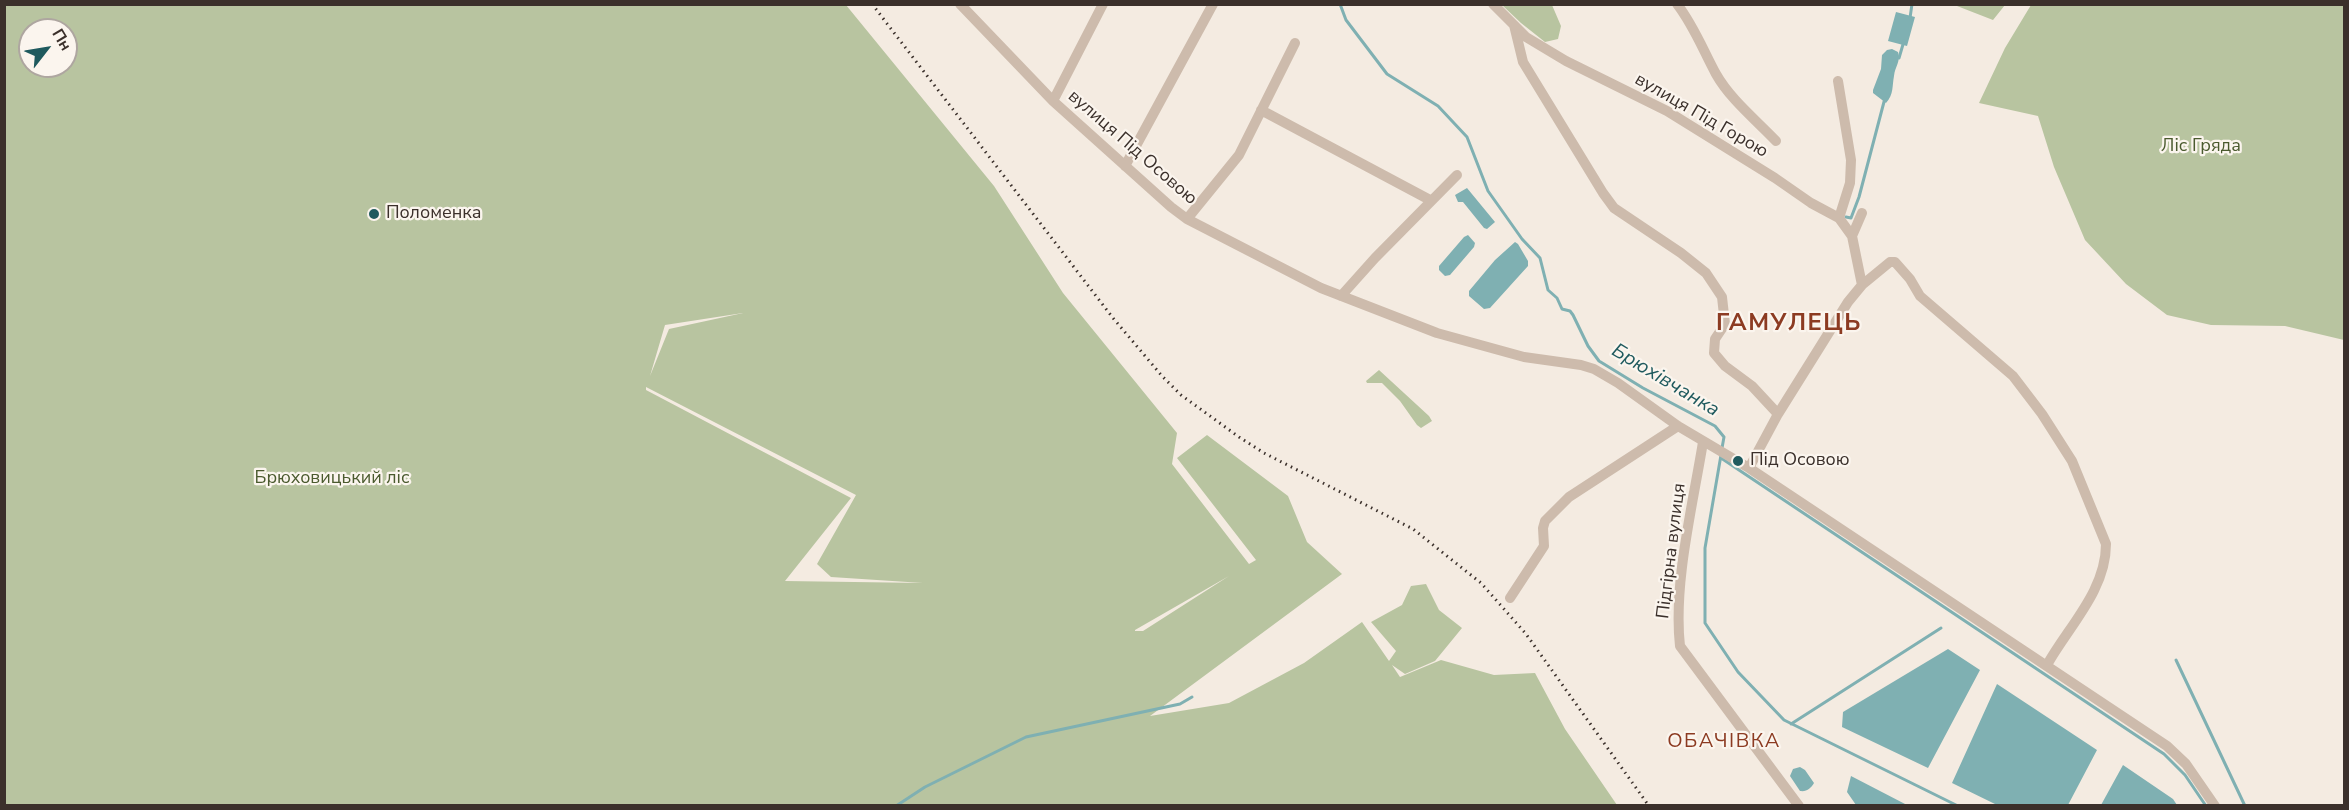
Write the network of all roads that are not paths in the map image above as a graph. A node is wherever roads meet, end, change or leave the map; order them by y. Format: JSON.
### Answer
{"nodes":[{"id":1,"x":960,"y":4,"type":"edge"},
{"id":2,"x":1103,"y":4,"type":"edge"},
{"id":3,"x":1213,"y":4,"type":"edge"},
{"id":4,"x":1493,"y":4,"type":"edge"},
{"id":5,"x":1677,"y":4,"type":"edge"},
{"id":6,"x":1514,"y":25,"type":"junction"},
{"id":7,"x":1295,"y":43,"type":"dead end"},
{"id":8,"x":1838,"y":81,"type":"dead end"},
{"id":9,"x":1053,"y":100,"type":"junction"},
{"id":10,"x":1261,"y":110,"type":"junction"},
{"id":11,"x":1776,"y":141,"type":"dead end"},
{"id":12,"x":1125,"y":166,"type":"junction"},
{"id":13,"x":1457,"y":175,"type":"dead end"},
{"id":14,"x":1430,"y":200,"type":"junction"},
{"id":15,"x":1862,"y":213,"type":"dead end"},
{"id":16,"x":1839,"y":218,"type":"junction"},
{"id":17,"x":1187,"y":219,"type":"junction"},
{"id":18,"x":1852,"y":236,"type":"junction"},
{"id":19,"x":1862,"y":285,"type":"junction"},
{"id":20,"x":1341,"y":296,"type":"junction"},
{"id":21,"x":1778,"y":414,"type":"junction"},
{"id":22,"x":1678,"y":426,"type":"junction"},
{"id":23,"x":1708,"y":445,"type":"junction"},
{"id":24,"x":1749,"y":468,"type":"junction"},
{"id":25,"x":1510,"y":598,"type":"dead end"},
{"id":26,"x":2047,"y":665,"type":"junction"},
{"id":27,"x":1798,"y":806,"type":"edge"},
{"id":28,"x":2215,"y":806,"type":"edge"}],
"edges":[{"from":1,"to":9,"type":"street","name":"вулиця Під Осовою"},
{"from":2,"to":9,"type":"street"},
{"from":3,"to":12,"type":"street"},
{"from":4,"to":6,"type":"street","name":"вулиця Під Горою"},
{"from":5,"to":11,"type":"street"},
{"from":6,"to":16,"type":"street","name":"вулиця Під Горою"},
{"from":6,"to":21,"type":"street"},
{"from":7,"to":10,"type":"street"},
{"from":8,"to":16,"type":"street"},
{"from":9,"to":12,"type":"street","name":"вулиця Під Осовою"},
{"from":10,"to":14,"type":"street"},
{"from":10,"to":17,"type":"street"},
{"from":12,"to":17,"type":"street","name":"вулиця Під Осовою"},
{"from":13,"to":14,"type":"street"},
{"from":14,"to":20,"type":"street"},
{"from":15,"to":18,"type":"street"},
{"from":16,"to":18,"type":"street"},
{"from":17,"to":20,"type":"street","name":"вулиця Під Осовою"},
{"from":18,"to":19,"type":"street"},
{"from":19,"to":21,"type":"street"},
{"from":19,"to":26,"type":"street"},
{"from":20,"to":22,"type":"street","name":"вулиця Під Осовою"},
{"from":21,"to":24,"type":"street"},
{"from":22,"to":23,"type":"street","name":"вулиця Під Осовою"},
{"from":22,"to":25,"type":"street"},
{"from":23,"to":24,"type":"street","name":"вулиця Під Осовою"},
{"from":23,"to":27,"type":"street","name":"Підгірна вулиця"},
{"from":24,"to":26,"type":"street"},
{"from":26,"to":28,"type":"street"}]}
